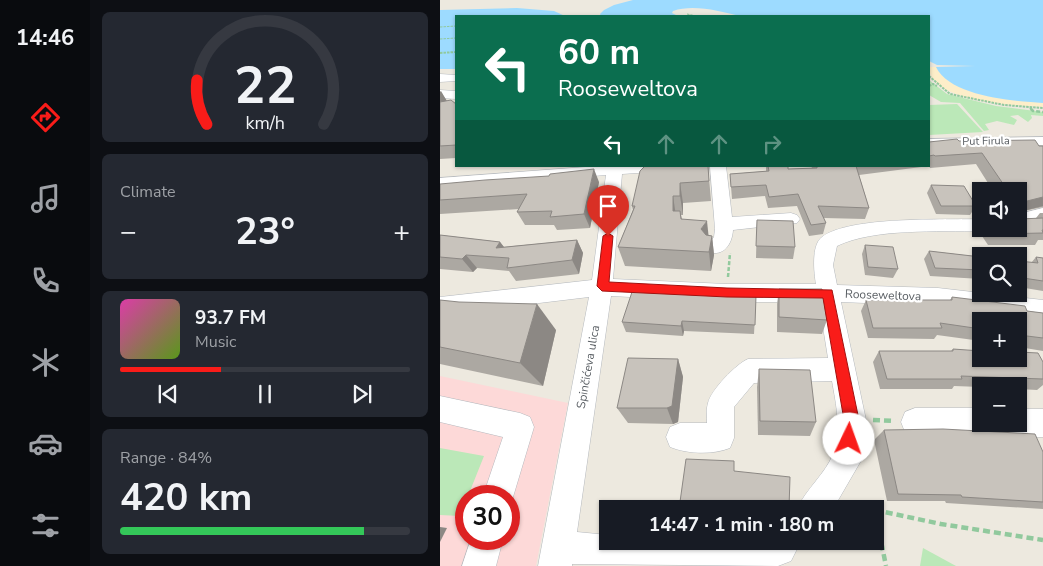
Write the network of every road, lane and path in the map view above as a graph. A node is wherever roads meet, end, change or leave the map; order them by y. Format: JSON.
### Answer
{"nodes":[{"id":1,"x":687,"y":14,"type":"dead end"},
{"id":2,"x":692,"y":15,"type":"edge"},
{"id":3,"x":455,"y":26,"type":"edge"},
{"id":4,"x":440,"y":27,"type":"edge"},
{"id":5,"x":455,"y":38,"type":"edge"},
{"id":6,"x":440,"y":39,"type":"edge"},
{"id":7,"x":455,"y":52,"type":"edge"},
{"id":8,"x":440,"y":53,"type":"edge"},
{"id":9,"x":930,"y":77,"type":"edge"},
{"id":10,"x":440,"y":78,"type":"edge"},
{"id":11,"x":455,"y":78,"type":"edge"},
{"id":12,"x":930,"y":86,"type":"edge"},
{"id":13,"x":940,"y":88,"type":"junction"},
{"id":14,"x":440,"y":94,"type":"edge"},
{"id":15,"x":455,"y":96,"type":"edge"},
{"id":16,"x":1030,"y":107,"type":"junction"},
{"id":17,"x":1043,"y":108,"type":"edge"},
{"id":18,"x":1043,"y":112,"type":"edge"},
{"id":19,"x":1043,"y":141,"type":"edge"},
{"id":20,"x":930,"y":143,"type":"edge"},
{"id":21,"x":640,"y":167,"type":"edge"},
{"id":22,"x":718,"y":167,"type":"edge"},
{"id":23,"x":614,"y":168,"type":"edge"},
{"id":24,"x":441,"y":176,"type":"edge"},
{"id":25,"x":1043,"y":214,"type":"edge"},
{"id":26,"x":1027,"y":218,"type":"edge"},
{"id":27,"x":791,"y":219,"type":"edge"},
{"id":28,"x":724,"y":224,"type":"junction"},
{"id":29,"x":972,"y":225,"type":"edge"},
{"id":30,"x":722,"y":251,"type":"joint"},
{"id":31,"x":602,"y":286,"type":"junction"},
{"id":32,"x":727,"y":293,"type":"junction"},
{"id":33,"x":828,"y":293,"type":"junction"},
{"id":34,"x":440,"y":306,"type":"edge"},
{"id":35,"x":1043,"y":309,"type":"edge"},
{"id":36,"x":842,"y":369,"type":"junction"},
{"id":37,"x":440,"y":410,"type":"edge"},
{"id":38,"x":852,"y":420,"type":"junction"},
{"id":39,"x":915,"y":422,"type":"joint"},
{"id":40,"x":972,"y":422,"type":"edge"},
{"id":41,"x":1027,"y":423,"type":"edge"},
{"id":42,"x":1043,"y":423,"type":"edge"},
{"id":43,"x":680,"y":437,"type":"dead end"},
{"id":44,"x":502,"y":485,"type":"edge"},
{"id":45,"x":819,"y":500,"type":"edge"},
{"id":46,"x":884,"y":512,"type":"edge"},
{"id":47,"x":1043,"y":540,"type":"edge"},
{"id":48,"x":484,"y":550,"type":"edge"},
{"id":49,"x":776,"y":550,"type":"edge"},
{"id":50,"x":883,"y":550,"type":"edge"},
{"id":51,"x":556,"y":556,"type":"edge"},
{"id":52,"x":479,"y":566,"type":"edge"},
{"id":53,"x":722,"y":566,"type":"edge"},
{"id":54,"x":886,"y":566,"type":"edge"}],
"edges":[{"from":1,"to":2,"type":"path"},
{"from":3,"to":4,"type":"path"},
{"from":5,"to":6,"type":"path"},
{"from":7,"to":8,"type":"path"},
{"from":9,"to":13,"type":"path"},
{"from":10,"to":11,"type":"street"},
{"from":12,"to":13,"type":"path"},
{"from":13,"to":16,"type":"path"},
{"from":14,"to":15,"type":"street"},
{"from":16,"to":17,"type":"path"},
{"from":16,"to":18,"type":"path"},
{"from":19,"to":20,"type":"street","name":"Put Firula"},
{"from":21,"to":23,"type":"street"},
{"from":22,"to":28,"type":"street"},
{"from":23,"to":24,"type":"street"},
{"from":23,"to":31,"type":"street","name":"Spinčićeva ulica"},
{"from":25,"to":26,"type":"street"},
{"from":27,"to":28,"type":"street"},
{"from":28,"to":30,"type":"street"},
{"from":29,"to":33,"type":"street"},
{"from":30,"to":32,"type":"path"},
{"from":31,"to":32,"type":"street","name":"Rooseweltova"},
{"from":31,"to":34,"type":"street","name":"Rooseweltova"},
{"from":31,"to":51,"type":"street","name":"Spinčićeva ulica"},
{"from":32,"to":33,"type":"street","name":"Rooseweltova"},
{"from":33,"to":35,"type":"street","name":"Rooseweltova"},
{"from":33,"to":36,"type":"street"},
{"from":36,"to":38,"type":"street"},
{"from":36,"to":43,"type":"street"},
{"from":37,"to":44,"type":"street"},
{"from":38,"to":39,"type":"path"},
{"from":38,"to":45,"type":"street"},
{"from":39,"to":40,"type":"street"},
{"from":41,"to":42,"type":"street"},
{"from":46,"to":47,"type":"path"},
{"from":48,"to":52,"type":"street"},
{"from":49,"to":53,"type":"street"},
{"from":50,"to":54,"type":"path"},
{"from":51,"to":53,"type":"street"}]}
